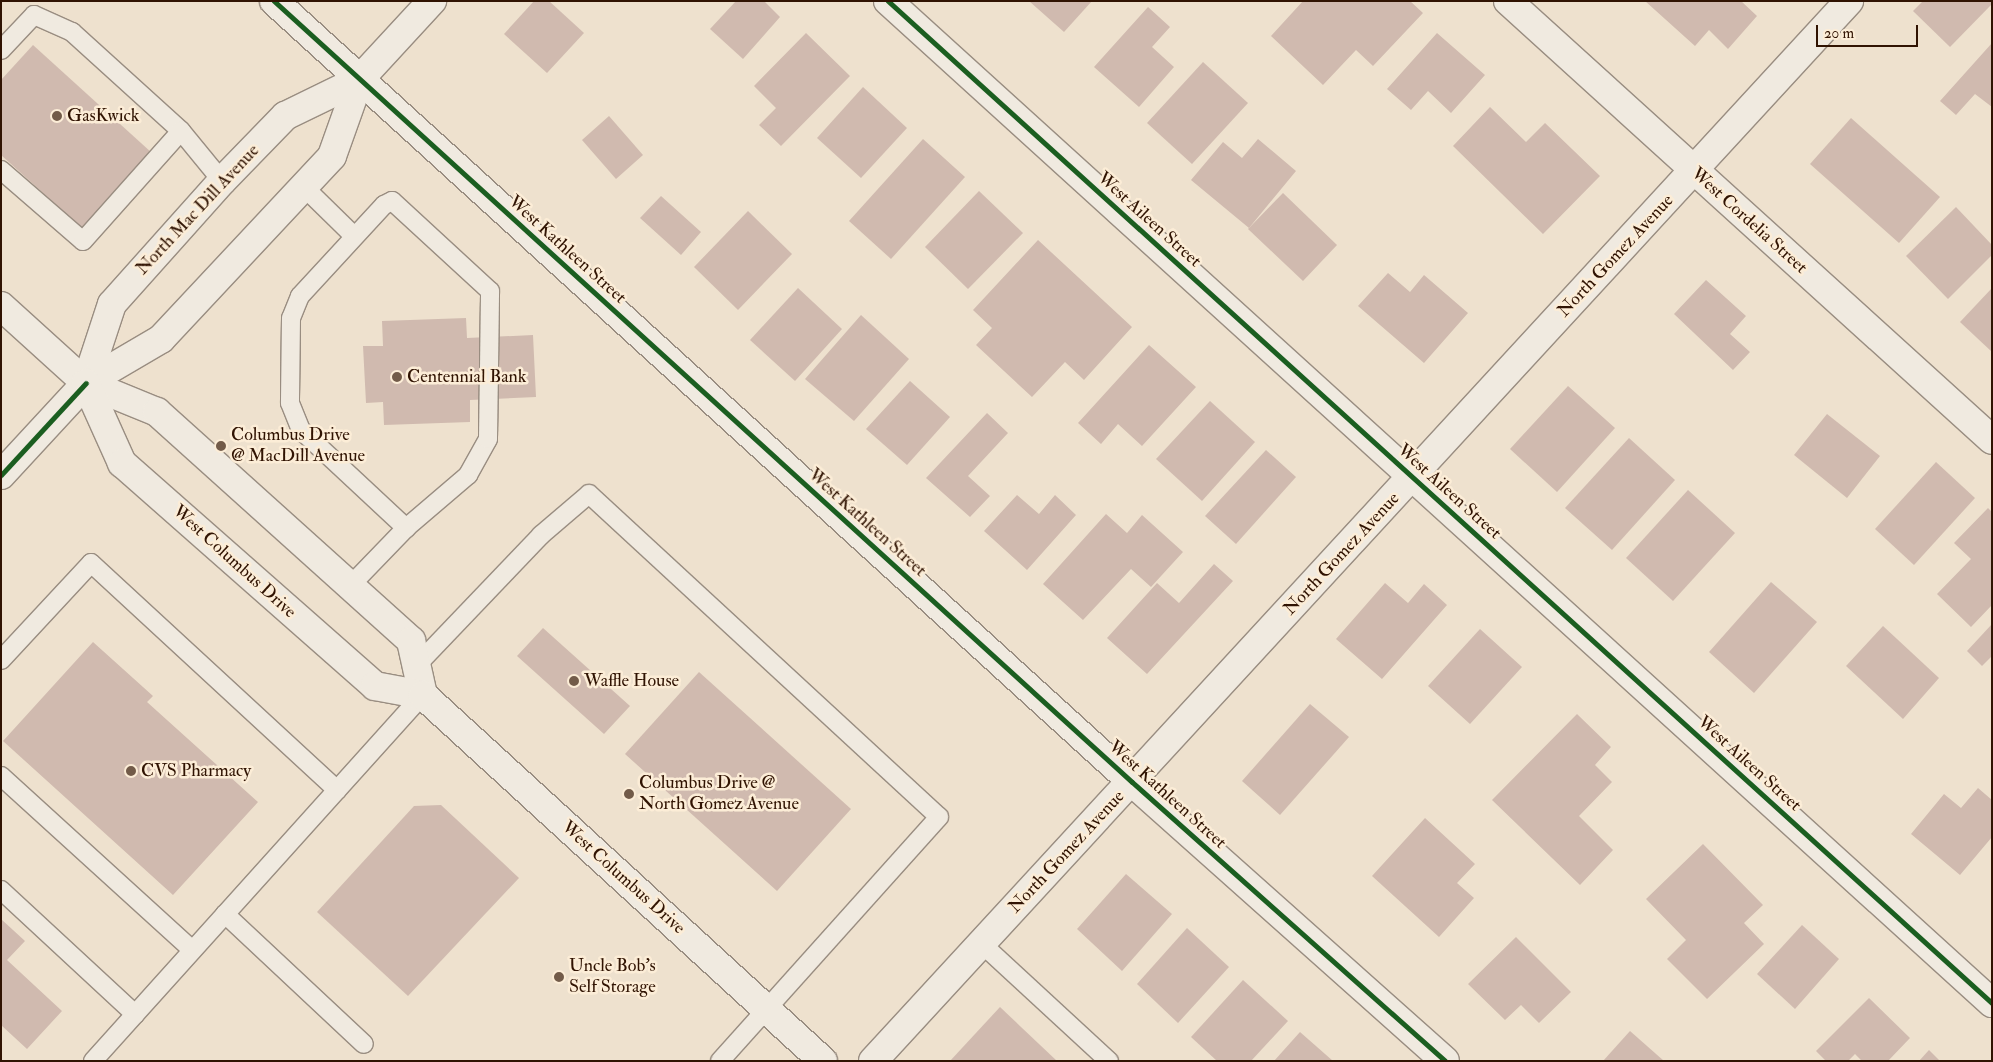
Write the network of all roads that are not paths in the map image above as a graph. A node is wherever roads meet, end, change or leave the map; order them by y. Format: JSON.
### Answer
{"nodes":[{"id":1,"x":274,"y":1,"type":"edge"},
{"id":2,"x":432,"y":1,"type":"edge"},
{"id":3,"x":888,"y":1,"type":"edge"},
{"id":4,"x":1508,"y":1,"type":"edge"},
{"id":5,"x":1849,"y":1,"type":"edge"},
{"id":6,"x":1,"y":50,"type":"edge"},
{"id":7,"x":359,"y":80,"type":"junction"},
{"id":8,"x":181,"y":131,"type":"junction"},
{"id":9,"x":1,"y":170,"type":"edge"},
{"id":10,"x":1694,"y":171,"type":"junction"},
{"id":11,"x":222,"y":182,"type":"junction"},
{"id":12,"x":303,"y":186,"type":"junction"},
{"id":13,"x":354,"y":236,"type":"junction"},
{"id":14,"x":1,"y":306,"type":"edge"},
{"id":15,"x":86,"y":383,"type":"junction"},
{"id":16,"x":1992,"y":440,"type":"edge"},
{"id":17,"x":1,"y":475,"type":"edge"},
{"id":18,"x":1412,"y":477,"type":"junction"},
{"id":19,"x":406,"y":528,"type":"junction"},
{"id":20,"x":350,"y":586,"type":"junction"},
{"id":21,"x":1,"y":660,"type":"edge"},
{"id":22,"x":416,"y":666,"type":"junction"},
{"id":23,"x":423,"y":694,"type":"junction"},
{"id":24,"x":1,"y":776,"type":"edge"},
{"id":25,"x":1132,"y":782,"type":"junction"},
{"id":26,"x":337,"y":790,"type":"junction"},
{"id":27,"x":1,"y":890,"type":"edge"},
{"id":28,"x":225,"y":914,"type":"junction"},
{"id":29,"x":982,"y":944,"type":"junction"},
{"id":30,"x":192,"y":950,"type":"junction"},
{"id":31,"x":1992,"y":1003,"type":"edge"},
{"id":32,"x":767,"y":1010,"type":"junction"},
{"id":33,"x":135,"y":1014,"type":"junction"},
{"id":34,"x":364,"y":1044,"type":"dead end"},
{"id":35,"x":93,"y":1061,"type":"edge"},
{"id":36,"x":720,"y":1061,"type":"edge"},
{"id":37,"x":823,"y":1061,"type":"edge"},
{"id":38,"x":873,"y":1061,"type":"edge"},
{"id":39,"x":1109,"y":1061,"type":"edge"},
{"id":40,"x":1444,"y":1061,"type":"edge"}],
"edges":[{"from":1,"to":7,"type":"street","name":"West Kathleen Street"},
{"from":2,"to":7,"type":"street","name":"North Mac Dill Avenue"},
{"from":3,"to":18,"type":"street","name":"West Aileen Street"},
{"from":4,"to":10,"type":"street","name":"West Cordelia Street"},
{"from":5,"to":10,"type":"street","name":"North Gomez Avenue"},
{"from":6,"to":8,"type":"lane"},
{"from":7,"to":11,"type":"street","name":"North Mac Dill Avenue"},
{"from":7,"to":12,"type":"street","name":"North Mac Dill Avenue"},
{"from":7,"to":25,"type":"street","name":"West Kathleen Street"},
{"from":8,"to":9,"type":"lane"},
{"from":8,"to":11,"type":"lane"},
{"from":10,"to":16,"type":"street","name":"West Cordelia Street"},
{"from":10,"to":18,"type":"street","name":"North Gomez Avenue"},
{"from":11,"to":15,"type":"street","name":"North Mac Dill Avenue"},
{"from":12,"to":13,"type":"lane"},
{"from":12,"to":15,"type":"street","name":"North Mac Dill Avenue"},
{"from":13,"to":19,"type":"lane"},
{"from":13,"to":19,"type":"lane"},
{"from":14,"to":15,"type":"street","name":"West Columbus Drive"},
{"from":15,"to":17,"type":"street","name":"North Mac Dill Avenue"},
{"from":15,"to":20,"type":"street","name":"West Columbus Drive"},
{"from":15,"to":23,"type":"street","name":"West Columbus Drive"},
{"from":18,"to":25,"type":"street","name":"North Gomez Avenue"},
{"from":18,"to":31,"type":"street","name":"West Aileen Street"},
{"from":19,"to":20,"type":"lane"},
{"from":20,"to":22,"type":"street","name":"West Columbus Drive"},
{"from":21,"to":26,"type":"lane"},
{"from":22,"to":23,"type":"street","name":"West Columbus Drive"},
{"from":22,"to":32,"type":"lane"},
{"from":23,"to":26,"type":"lane"},
{"from":23,"to":32,"type":"street","name":"West Columbus Drive"},
{"from":24,"to":30,"type":"lane"},
{"from":25,"to":29,"type":"street","name":"North Gomez Avenue"},
{"from":25,"to":40,"type":"street","name":"West Kathleen Street"},
{"from":26,"to":28,"type":"lane"},
{"from":27,"to":33,"type":"lane"},
{"from":28,"to":30,"type":"lane"},
{"from":28,"to":34,"type":"lane"},
{"from":29,"to":38,"type":"street","name":"North Gomez Avenue"},
{"from":29,"to":39,"type":"lane"},
{"from":30,"to":33,"type":"lane"},
{"from":32,"to":36,"type":"lane"},
{"from":32,"to":37,"type":"street","name":"West Columbus Drive"},
{"from":33,"to":35,"type":"lane"}]}
